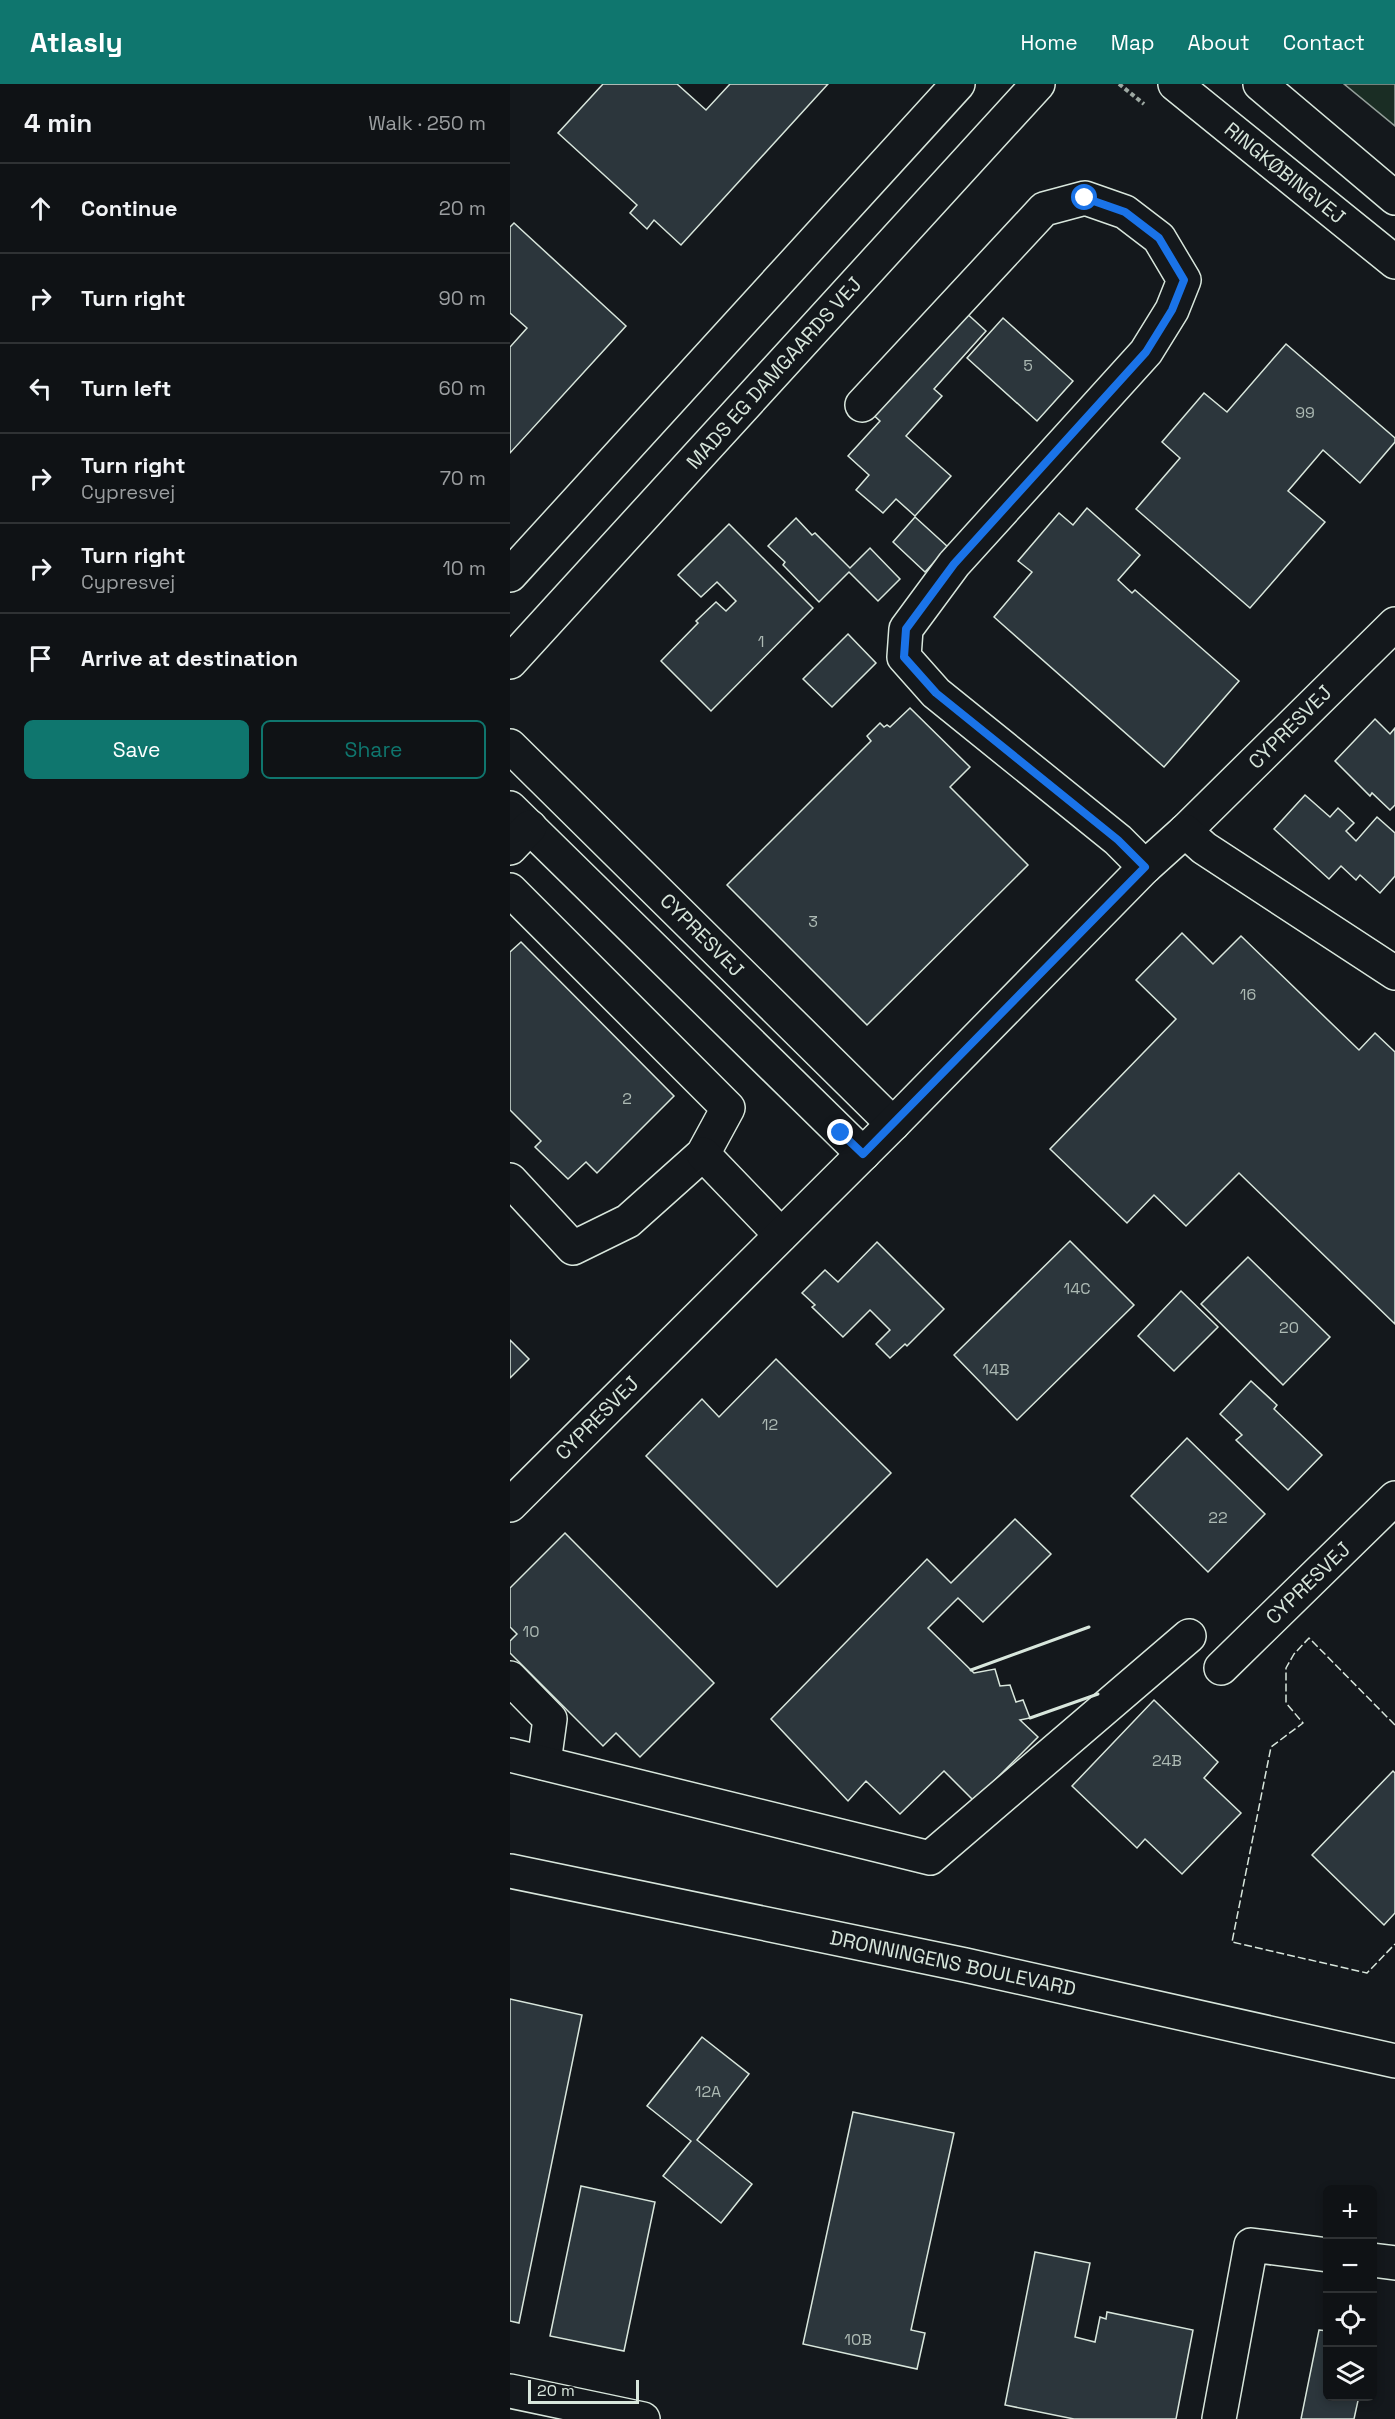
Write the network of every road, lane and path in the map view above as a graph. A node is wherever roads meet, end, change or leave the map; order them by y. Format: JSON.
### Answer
{"nodes":[{"id":1,"x":958,"y":84,"type":"edge"},
{"id":2,"x":1038,"y":84,"type":"edge"},
{"id":3,"x":1175,"y":84,"type":"edge"},
{"id":4,"x":1260,"y":84,"type":"edge"},
{"id":5,"x":1395,"y":198,"type":"edge"},
{"id":6,"x":1395,"y":262,"type":"edge"},
{"id":7,"x":862,"y":405,"type":"dead end"},
{"id":8,"x":510,"y":575,"type":"edge"},
{"id":9,"x":1395,"y":624,"type":"edge"},
{"id":10,"x":510,"y":662,"type":"edge"},
{"id":11,"x":510,"y":746,"type":"edge"},
{"id":12,"x":517,"y":828,"type":"edge"},
{"id":13,"x":1185,"y":831,"type":"junction"},
{"id":14,"x":1145,"y":867,"type":"junction"},
{"id":15,"x":510,"y":890,"type":"edge"},
{"id":16,"x":1395,"y":973,"type":"edge"},
{"id":17,"x":894,"y":1124,"type":"junction"},
{"id":18,"x":703,"y":1154,"type":"junction"},
{"id":19,"x":863,"y":1154,"type":"junction"},
{"id":20,"x":510,"y":1180,"type":"edge"},
{"id":21,"x":781,"y":1236,"type":"junction"},
{"id":22,"x":1395,"y":1498,"type":"edge"},
{"id":23,"x":510,"y":1504,"type":"edge"},
{"id":24,"x":1189,"y":1636,"type":"dead end"},
{"id":25,"x":1221,"y":1668,"type":"dead end"},
{"id":26,"x":510,"y":1678,"type":"edge"},
{"id":27,"x":510,"y":1755,"type":"edge"},
{"id":28,"x":544,"y":1763,"type":"junction"},
{"id":29,"x":510,"y":1871,"type":"edge"},
{"id":30,"x":1395,"y":2061,"type":"edge"},
{"id":31,"x":1323,"y":2254,"type":"edge"},
{"id":32,"x":1377,"y":2261,"type":"edge"},
{"id":33,"x":1395,"y":2263,"type":"edge"},
{"id":34,"x":510,"y":2391,"type":"edge"},
{"id":35,"x":643,"y":2419,"type":"edge"},
{"id":36,"x":1219,"y":2419,"type":"edge"}],
"edges":[{"from":1,"to":8,"type":"street"},
{"from":2,"to":10,"type":"street","name":"MADS EG DAMGAARDS VEJ"},
{"from":3,"to":6,"type":"street","name":"RINGKØBINGVEJ"},
{"from":4,"to":5,"type":"street"},
{"from":7,"to":14,"type":"street"},
{"from":9,"to":13,"type":"street","name":"CYPRESVEJ"},
{"from":11,"to":17,"type":"street","name":"CYPRESVEJ"},
{"from":12,"to":19,"type":"street"},
{"from":13,"to":14,"type":"street","name":"CYPRESVEJ"},
{"from":13,"to":16,"type":"street"},
{"from":14,"to":17,"type":"street","name":"CYPRESVEJ"},
{"from":15,"to":18,"type":"street"},
{"from":17,"to":19,"type":"street","name":"CYPRESVEJ"},
{"from":18,"to":20,"type":"street"},
{"from":18,"to":21,"type":"street"},
{"from":19,"to":21,"type":"street","name":"CYPRESVEJ"},
{"from":21,"to":23,"type":"street","name":"CYPRESVEJ"},
{"from":22,"to":25,"type":"street","name":"CYPRESVEJ"},
{"from":24,"to":28,"type":"street"},
{"from":26,"to":28,"type":"street"},
{"from":27,"to":28,"type":"street"},
{"from":29,"to":30,"type":"street","name":"DRONNINGENS BOULEVARD"},
{"from":31,"to":36,"type":"street"},
{"from":32,"to":33,"type":"street"},
{"from":34,"to":35,"type":"street"}]}
